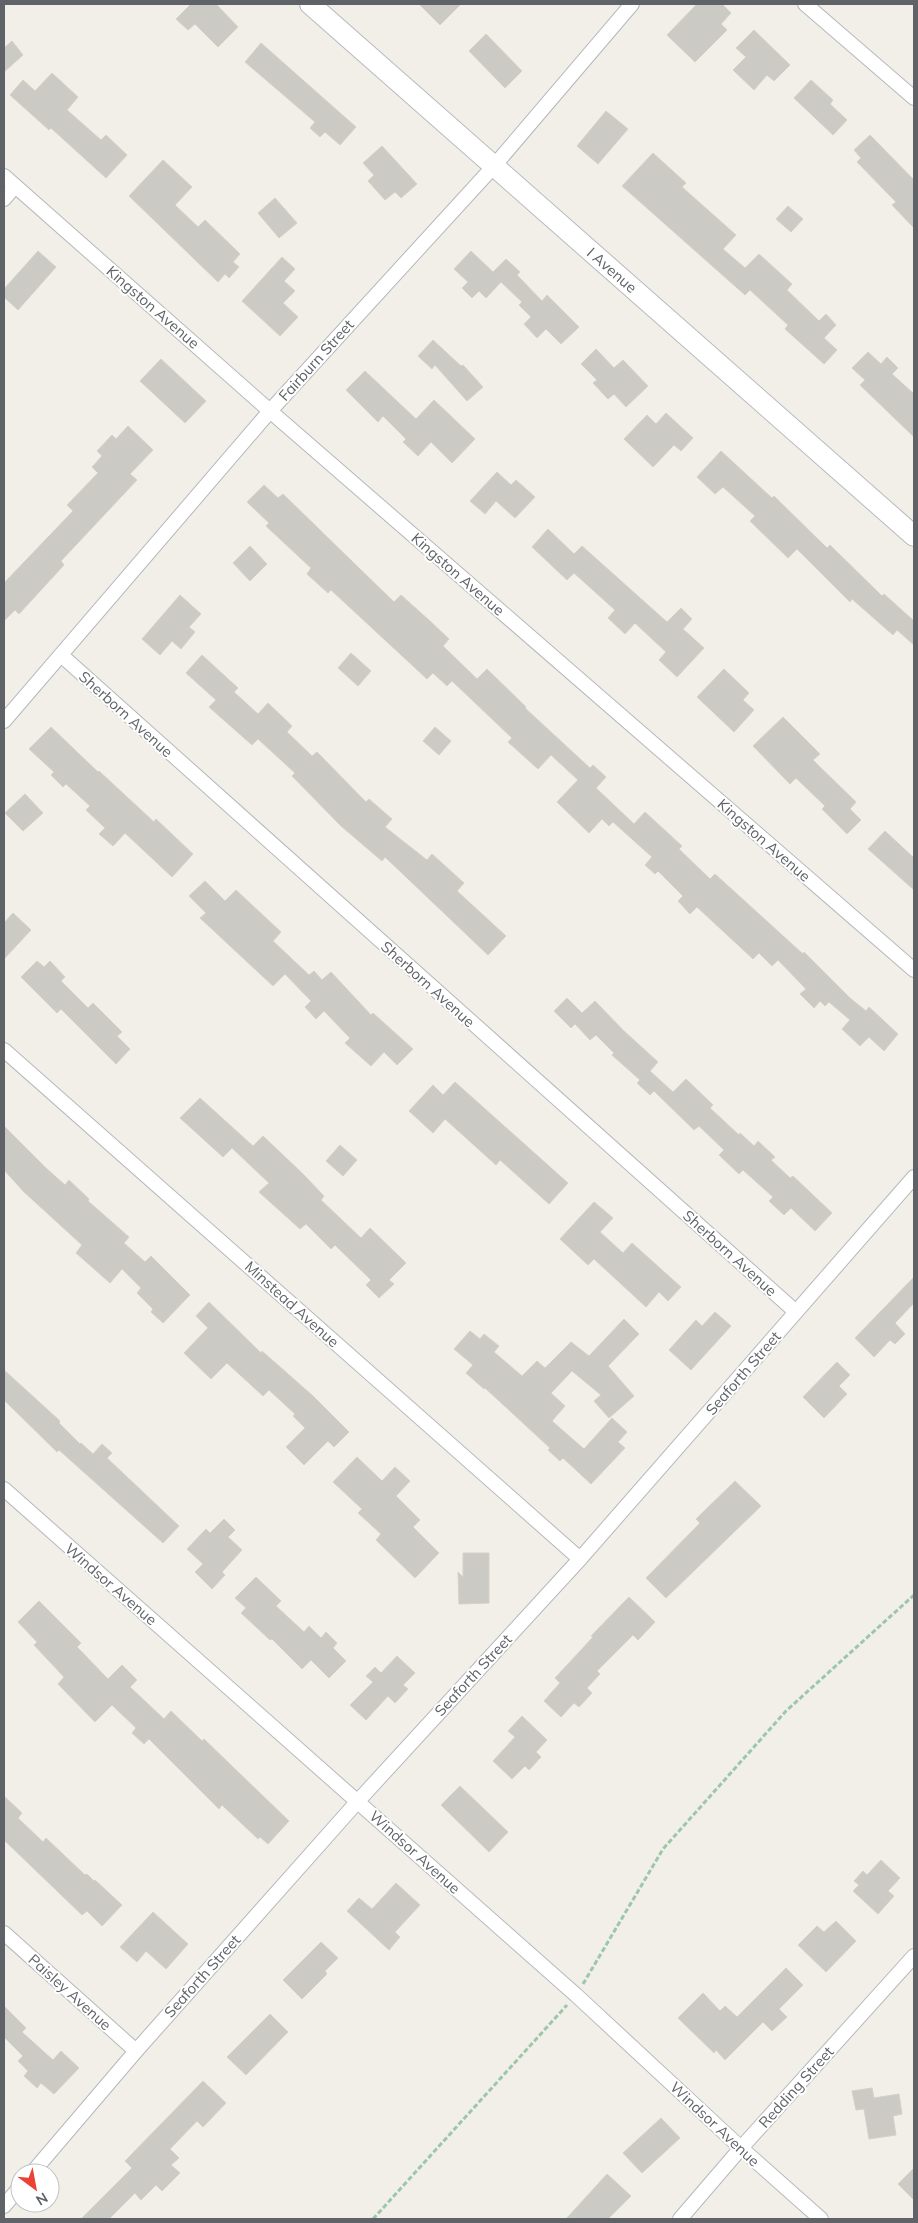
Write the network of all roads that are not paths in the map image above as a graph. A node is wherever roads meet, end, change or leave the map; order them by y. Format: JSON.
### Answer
{"nodes":[{"id":1,"x":310,"y":4,"type":"edge"},
{"id":2,"x":632,"y":4,"type":"edge"},
{"id":3,"x":805,"y":4,"type":"edge"},
{"id":4,"x":914,"y":98,"type":"edge"},
{"id":5,"x":494,"y":166,"type":"junction"},
{"id":6,"x":4,"y":176,"type":"edge"},
{"id":7,"x":15,"y":186,"type":"junction"},
{"id":8,"x":4,"y":199,"type":"edge"},
{"id":9,"x":270,"y":410,"type":"junction"},
{"id":10,"x":914,"y":536,"type":"edge"},
{"id":11,"x":61,"y":655,"type":"junction"},
{"id":12,"x":4,"y":721,"type":"edge"},
{"id":13,"x":914,"y":970,"type":"edge"},
{"id":14,"x":4,"y":1050,"type":"edge"},
{"id":15,"x":914,"y":1177,"type":"edge"},
{"id":16,"x":796,"y":1312,"type":"junction"},
{"id":17,"x":4,"y":1489,"type":"edge"},
{"id":18,"x":580,"y":1560,"type":"junction"},
{"id":19,"x":358,"y":1801,"type":"junction"},
{"id":20,"x":4,"y":1933,"type":"edge"},
{"id":21,"x":914,"y":1956,"type":"edge"},
{"id":22,"x":136,"y":2051,"type":"junction"},
{"id":23,"x":741,"y":2148,"type":"junction"},
{"id":24,"x":41,"y":2163,"type":"edge"},
{"id":25,"x":680,"y":2219,"type":"edge"},
{"id":26,"x":822,"y":2219,"type":"edge"}],
"edges":[{"from":1,"to":5,"type":"main road","name":"I Avenue"},
{"from":2,"to":5,"type":"street","name":"Fairburn Street"},
{"from":3,"to":4,"type":"street"},
{"from":5,"to":9,"type":"street","name":"Fairburn Street"},
{"from":5,"to":10,"type":"main road","name":"I Avenue"},
{"from":6,"to":7,"type":"street","name":"Kingston Avenue"},
{"from":7,"to":8,"type":"street"},
{"from":7,"to":9,"type":"street","name":"Kingston Avenue"},
{"from":9,"to":11,"type":"street","name":"Fairburn Street"},
{"from":9,"to":13,"type":"street","name":"Kingston Avenue"},
{"from":11,"to":12,"type":"street","name":"Fairburn Street"},
{"from":11,"to":16,"type":"street","name":"Sherborn Avenue"},
{"from":14,"to":18,"type":"street","name":"Minstead Avenue"},
{"from":15,"to":16,"type":"street","name":"Seaforth Street"},
{"from":16,"to":18,"type":"street","name":"Seaforth Street"},
{"from":17,"to":19,"type":"street","name":"Windsor Avenue"},
{"from":18,"to":19,"type":"street","name":"Seaforth Street"},
{"from":19,"to":22,"type":"street","name":"Seaforth Street"},
{"from":19,"to":23,"type":"street","name":"Windsor Avenue"},
{"from":20,"to":22,"type":"street","name":"Paisley Avenue"},
{"from":21,"to":23,"type":"street","name":"Redding Street"},
{"from":22,"to":24,"type":"street","name":"Seaforth Street"},
{"from":23,"to":25,"type":"street","name":"Redding Street"},
{"from":23,"to":26,"type":"street","name":"Windsor Avenue"}]}
